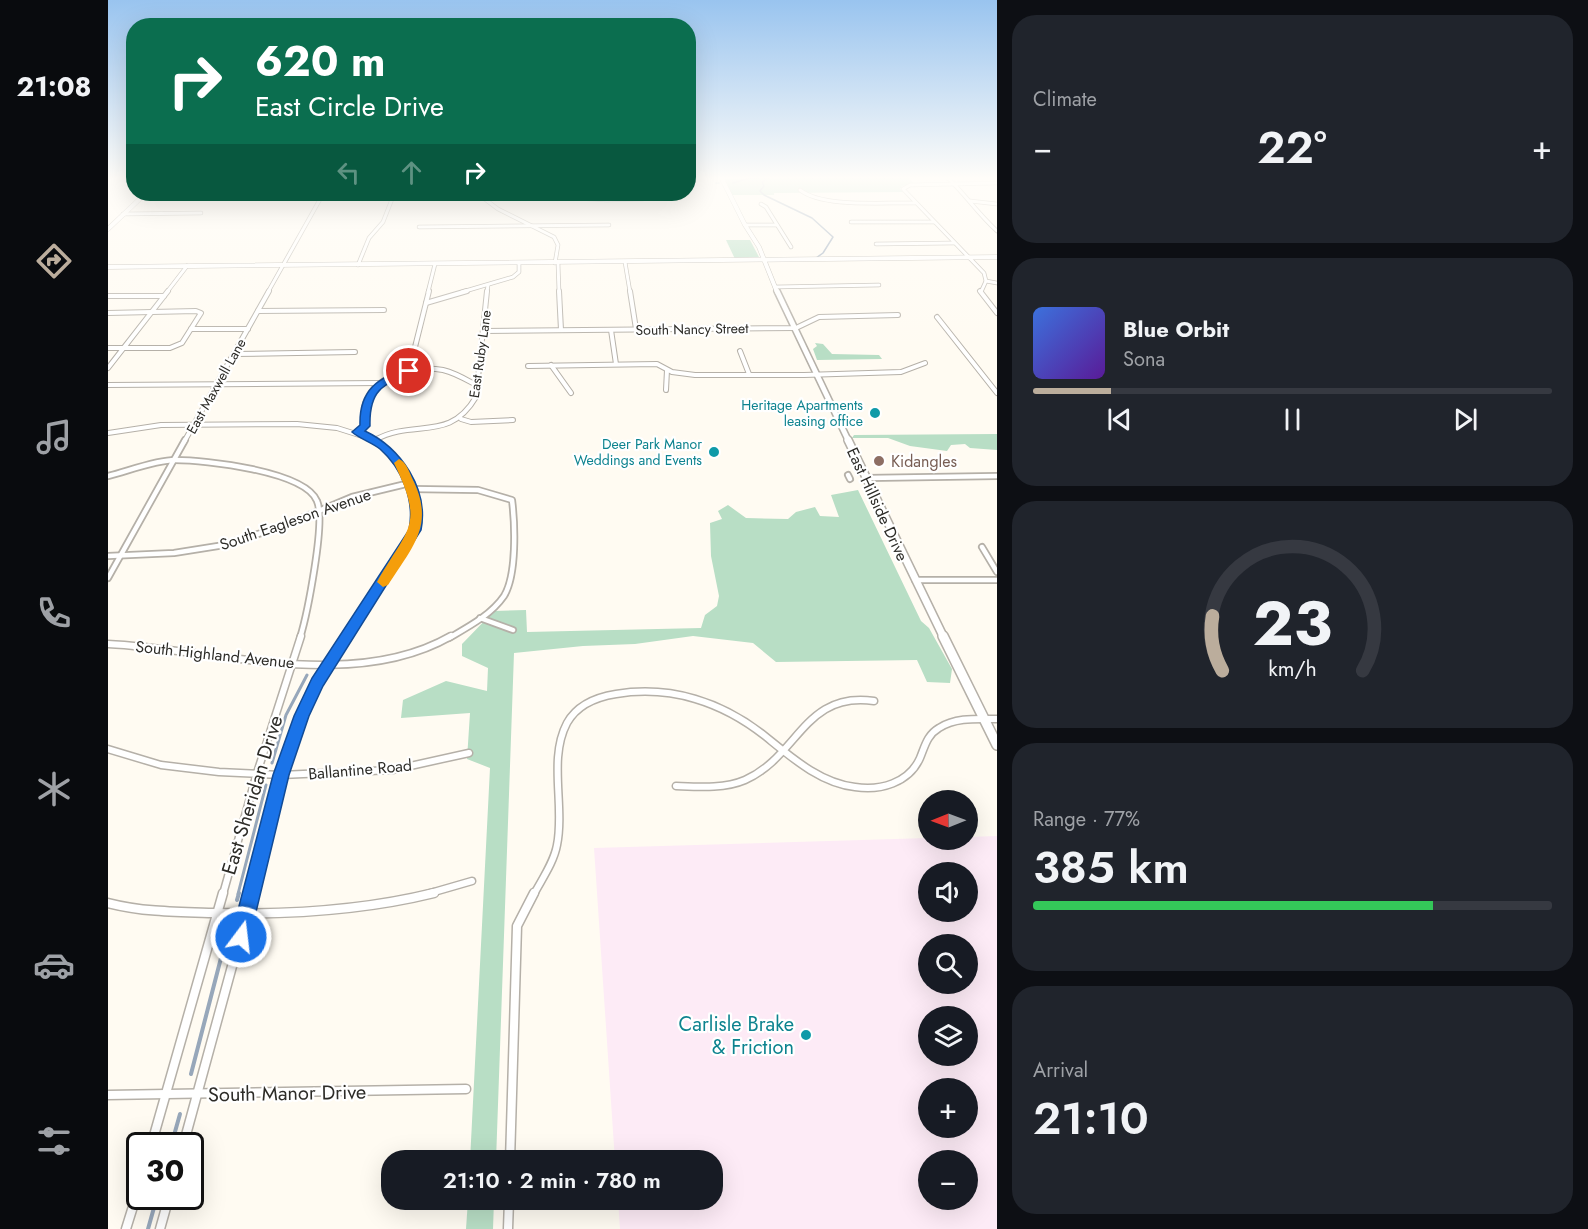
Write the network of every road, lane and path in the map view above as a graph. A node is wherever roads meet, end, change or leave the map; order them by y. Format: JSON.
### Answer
{"nodes":[{"id":1,"x":300,"y":234,"type":"edge"},
{"id":2,"x":372,"y":234,"type":"edge"},
{"id":3,"x":547,"y":234,"type":"edge"},
{"id":4,"x":751,"y":234,"type":"edge"},
{"id":5,"x":783,"y":234,"type":"edge"},
{"id":6,"x":946,"y":234,"type":"edge"},
{"id":7,"x":954,"y":243,"type":"junction"},
{"id":8,"x":876,"y":244,"type":"dead end"},
{"id":9,"x":791,"y":247,"type":"dead end"},
{"id":10,"x":997,"y":257,"type":"edge"},
{"id":11,"x":968,"y":258,"type":"junction"},
{"id":12,"x":764,"y":261,"type":"junction"},
{"id":13,"x":625,"y":262,"type":"junction"},
{"id":14,"x":519,"y":263,"type":"junction"},
{"id":15,"x":557,"y":263,"type":"junction"},
{"id":16,"x":435,"y":264,"type":"junction"},
{"id":17,"x":283,"y":265,"type":"junction"},
{"id":18,"x":358,"y":265,"type":"junction"},
{"id":19,"x":187,"y":266,"type":"junction"},
{"id":20,"x":108,"y":267,"type":"edge"},
{"id":21,"x":986,"y":281,"type":"junction"},
{"id":22,"x":997,"y":283,"type":"edge"},
{"id":23,"x":488,"y":285,"type":"junction"},
{"id":24,"x":879,"y":285,"type":"dead end"},
{"id":25,"x":775,"y":287,"type":"junction"},
{"id":26,"x":108,"y":296,"type":"edge"},
{"id":27,"x":164,"y":296,"type":"junction"},
{"id":28,"x":426,"y":303,"type":"junction"},
{"id":29,"x":384,"y":310,"type":"dead end"},
{"id":30,"x":258,"y":311,"type":"junction"},
{"id":31,"x":151,"y":312,"type":"junction"},
{"id":32,"x":108,"y":313,"type":"edge"},
{"id":33,"x":997,"y":313,"type":"edge"},
{"id":34,"x":898,"y":315,"type":"dead end"},
{"id":35,"x":937,"y":317,"type":"dead end"},
{"id":36,"x":796,"y":328,"type":"junction"},
{"id":37,"x":191,"y":329,"type":"junction"},
{"id":38,"x":248,"y":329,"type":"junction"},
{"id":39,"x":636,"y":329,"type":"junction"},
{"id":40,"x":561,"y":330,"type":"junction"},
{"id":41,"x":611,"y":330,"type":"junction"},
{"id":42,"x":483,"y":331,"type":"junction"},
{"id":43,"x":108,"y":348,"type":"edge"},
{"id":44,"x":124,"y":348,"type":"junction"},
{"id":45,"x":740,"y":351,"type":"dead end"},
{"id":46,"x":355,"y":352,"type":"dead end"},
{"id":47,"x":234,"y":354,"type":"junction"},
{"id":48,"x":925,"y":363,"type":"dead end"},
{"id":49,"x":616,"y":364,"type":"junction"},
{"id":50,"x":551,"y":365,"type":"junction"},
{"id":51,"x":528,"y":366,"type":"dead end"},
{"id":52,"x":108,"y":368,"type":"edge"},
{"id":53,"x":667,"y":370,"type":"junction"},
{"id":54,"x":409,"y":371,"type":"junction"},
{"id":55,"x":749,"y":374,"type":"junction"},
{"id":56,"x":818,"y":375,"type":"junction"},
{"id":57,"x":217,"y":383,"type":"junction"},
{"id":58,"x":381,"y":383,"type":"junction"},
{"id":59,"x":108,"y":385,"type":"edge"},
{"id":60,"x":478,"y":386,"type":"junction"},
{"id":61,"x":666,"y":390,"type":"dead end"},
{"id":62,"x":571,"y":393,"type":"dead end"},
{"id":63,"x":997,"y":393,"type":"edge"},
{"id":64,"x":461,"y":419,"type":"junction"},
{"id":65,"x":513,"y":420,"type":"dead end"},
{"id":66,"x":194,"y":425,"type":"junction"},
{"id":67,"x":357,"y":432,"type":"junction"},
{"id":68,"x":108,"y":433,"type":"edge"},
{"id":69,"x":375,"y":440,"type":"junction"},
{"id":70,"x":174,"y":460,"type":"junction"},
{"id":71,"x":108,"y":476,"type":"edge"},
{"id":72,"x":997,"y":476,"type":"edge"},
{"id":73,"x":867,"y":478,"type":"junction"},
{"id":74,"x":411,"y":486,"type":"junction"},
{"id":75,"x":488,"y":494,"type":"joint"},
{"id":76,"x":319,"y":511,"type":"junction"},
{"id":77,"x":982,"y":547,"type":"dead end"},
{"id":78,"x":108,"y":556,"type":"edge"},
{"id":79,"x":120,"y":556,"type":"junction"},
{"id":80,"x":997,"y":572,"type":"edge"},
{"id":81,"x":108,"y":578,"type":"edge"},
{"id":82,"x":915,"y":580,"type":"junction"},
{"id":83,"x":997,"y":580,"type":"edge"},
{"id":84,"x":480,"y":618,"type":"junction"},
{"id":85,"x":513,"y":630,"type":"dead end"},
{"id":86,"x":108,"y":644,"type":"edge"},
{"id":87,"x":294,"y":663,"type":"junction"},
{"id":88,"x":330,"y":664,"type":"junction"},
{"id":89,"x":874,"y":701,"type":"dead end"},
{"id":90,"x":984,"y":719,"type":"junction"},
{"id":91,"x":997,"y":719,"type":"edge"},
{"id":92,"x":997,"y":745,"type":"edge"},
{"id":93,"x":108,"y":749,"type":"edge"},
{"id":94,"x":784,"y":751,"type":"junction"},
{"id":95,"x":469,"y":753,"type":"dead end"},
{"id":96,"x":257,"y":773,"type":"junction"},
{"id":97,"x":281,"y":775,"type":"junction"},
{"id":98,"x":676,"y":786,"type":"dead end"},
{"id":99,"x":472,"y":881,"type":"dead end"},
{"id":100,"x":108,"y":903,"type":"edge"},
{"id":101,"x":216,"y":914,"type":"junction"},
{"id":102,"x":247,"y":915,"type":"junction"},
{"id":103,"x":466,"y":1089,"type":"dead end"},
{"id":104,"x":166,"y":1093,"type":"junction"},
{"id":105,"x":108,"y":1095,"type":"edge"},
{"id":106,"x":196,"y":1095,"type":"junction"},
{"id":107,"x":155,"y":1132,"type":"edge"},
{"id":108,"x":187,"y":1132,"type":"edge"},
{"id":109,"x":510,"y":1150,"type":"edge"},
{"id":110,"x":132,"y":1210,"type":"edge"},
{"id":111,"x":165,"y":1210,"type":"edge"},
{"id":112,"x":509,"y":1210,"type":"edge"},
{"id":113,"x":126,"y":1229,"type":"edge"},
{"id":114,"x":160,"y":1229,"type":"edge"},
{"id":115,"x":508,"y":1229,"type":"edge"}],
"edges":[{"from":1,"to":17,"type":"street","name":"East Maxwell Lane"},
{"from":2,"to":18,"type":"street"},
{"from":3,"to":15,"type":"street"},
{"from":4,"to":12,"type":"main road","name":"East Hillside Drive"},
{"from":5,"to":9,"type":"street"},
{"from":6,"to":7,"type":"street"},
{"from":7,"to":8,"type":"street"},
{"from":7,"to":11,"type":"street"},
{"from":10,"to":11,"type":"street"},
{"from":11,"to":12,"type":"street"},
{"from":11,"to":21,"type":"street"},
{"from":12,"to":13,"type":"street"},
{"from":12,"to":25,"type":"main road","name":"East Hillside Drive"},
{"from":13,"to":15,"type":"street"},
{"from":13,"to":39,"type":"street"},
{"from":14,"to":15,"type":"street"},
{"from":14,"to":16,"type":"street"},
{"from":14,"to":23,"type":"street"},
{"from":15,"to":40,"type":"street"},
{"from":16,"to":18,"type":"street"},
{"from":16,"to":28,"type":"street"},
{"from":17,"to":18,"type":"street"},
{"from":17,"to":19,"type":"street"},
{"from":17,"to":30,"type":"street","name":"East Maxwell Lane"},
{"from":19,"to":20,"type":"street"},
{"from":19,"to":27,"type":"street"},
{"from":21,"to":22,"type":"street"},
{"from":21,"to":33,"type":"street"},
{"from":23,"to":28,"type":"street"},
{"from":23,"to":42,"type":"street","name":"East Ruby Lane"},
{"from":24,"to":25,"type":"street"},
{"from":25,"to":36,"type":"main road","name":"East Hillside Drive"},
{"from":26,"to":27,"type":"street"},
{"from":27,"to":31,"type":"street"},
{"from":28,"to":54,"type":"street"},
{"from":29,"to":30,"type":"street"},
{"from":30,"to":38,"type":"street","name":"East Maxwell Lane"},
{"from":31,"to":32,"type":"street"},
{"from":31,"to":37,"type":"street"},
{"from":31,"to":44,"type":"street"},
{"from":34,"to":36,"type":"street","name":"South Nancy Street"},
{"from":35,"to":63,"type":"street"},
{"from":36,"to":39,"type":"street","name":"South Nancy Street"},
{"from":36,"to":56,"type":"main road","name":"East Hillside Drive"},
{"from":37,"to":38,"type":"street"},
{"from":37,"to":44,"type":"street"},
{"from":38,"to":47,"type":"street","name":"East Maxwell Lane"},
{"from":39,"to":41,"type":"street","name":"South Nancy Street"},
{"from":40,"to":41,"type":"street","name":"South Nancy Street"},
{"from":40,"to":42,"type":"street","name":"South Nancy Street"},
{"from":41,"to":49,"type":"street"},
{"from":42,"to":60,"type":"street","name":"East Ruby Lane"},
{"from":43,"to":44,"type":"street"},
{"from":44,"to":52,"type":"street"},
{"from":45,"to":55,"type":"street"},
{"from":46,"to":47,"type":"street"},
{"from":47,"to":57,"type":"street","name":"East Maxwell Lane"},
{"from":48,"to":56,"type":"street"},
{"from":49,"to":50,"type":"street"},
{"from":49,"to":53,"type":"street"},
{"from":50,"to":51,"type":"street"},
{"from":50,"to":62,"type":"street"},
{"from":53,"to":55,"type":"street"},
{"from":53,"to":61,"type":"street"},
{"from":54,"to":58,"type":"street"},
{"from":54,"to":60,"type":"street"},
{"from":55,"to":56,"type":"street"},
{"from":56,"to":73,"type":"main road","name":"East Hillside Drive"},
{"from":57,"to":58,"type":"street"},
{"from":57,"to":59,"type":"street"},
{"from":57,"to":66,"type":"street","name":"East Maxwell Lane"},
{"from":58,"to":67,"type":"street"},
{"from":60,"to":64,"type":"street","name":"East Ruby Lane"},
{"from":64,"to":65,"type":"street"},
{"from":64,"to":69,"type":"street"},
{"from":66,"to":67,"type":"street"},
{"from":66,"to":68,"type":"street"},
{"from":66,"to":70,"type":"street","name":"East Maxwell Lane"},
{"from":67,"to":69,"type":"street"},
{"from":69,"to":74,"type":"street"},
{"from":70,"to":71,"type":"street"},
{"from":70,"to":76,"type":"street"},
{"from":70,"to":79,"type":"street","name":"East Maxwell Lane"},
{"from":72,"to":73,"type":"street"},
{"from":73,"to":82,"type":"main road","name":"East Hillside Drive"},
{"from":74,"to":75,"type":"street","name":"South Eagleson Avenue"},
{"from":74,"to":76,"type":"street","name":"South Eagleson Avenue"},
{"from":74,"to":88,"type":"street"},
{"from":75,"to":84,"type":"street","name":"South Highland Avenue"},
{"from":76,"to":79,"type":"street","name":"South Eagleson Avenue"},
{"from":76,"to":87,"type":"street","name":"East Sheridan Drive"},
{"from":77,"to":80,"type":"street"},
{"from":78,"to":79,"type":"street","name":"South Eagleson Avenue"},
{"from":79,"to":81,"type":"street","name":"East Maxwell Lane"},
{"from":82,"to":83,"type":"street"},
{"from":82,"to":90,"type":"main road","name":"East Hillside Drive"},
{"from":84,"to":85,"type":"street"},
{"from":84,"to":88,"type":"street","name":"South Highland Avenue"},
{"from":86,"to":87,"type":"street","name":"South Highland Avenue"},
{"from":87,"to":88,"type":"street","name":"South Highland Avenue"},
{"from":87,"to":96,"type":"street","name":"East Sheridan Drive"},
{"from":88,"to":97,"type":"street"},
{"from":89,"to":94,"type":"street"},
{"from":90,"to":91,"type":"street"},
{"from":90,"to":92,"type":"main road","name":"East Hillside Drive"},
{"from":90,"to":94,"type":"street"},
{"from":93,"to":96,"type":"street","name":"Ballantine Road"},
{"from":94,"to":98,"type":"street"},
{"from":94,"to":109,"type":"street"},
{"from":95,"to":97,"type":"street","name":"Ballantine Road"},
{"from":96,"to":97,"type":"street","name":"Ballantine Road"},
{"from":96,"to":101,"type":"street","name":"East Sheridan Drive"},
{"from":97,"to":102,"type":"street"},
{"from":99,"to":102,"type":"street"},
{"from":100,"to":101,"type":"street"},
{"from":101,"to":102,"type":"street"},
{"from":101,"to":104,"type":"street","name":"East Sheridan Drive"},
{"from":102,"to":106,"type":"street"},
{"from":103,"to":106,"type":"street","name":"South Manor Drive"},
{"from":104,"to":105,"type":"street","name":"South Manor Drive"},
{"from":104,"to":106,"type":"street","name":"South Manor Drive"},
{"from":104,"to":107,"type":"street","name":"East Sheridan Drive"},
{"from":106,"to":108,"type":"street"},
{"from":110,"to":113,"type":"street"},
{"from":111,"to":114,"type":"street"},
{"from":112,"to":115,"type":"street"}]}
